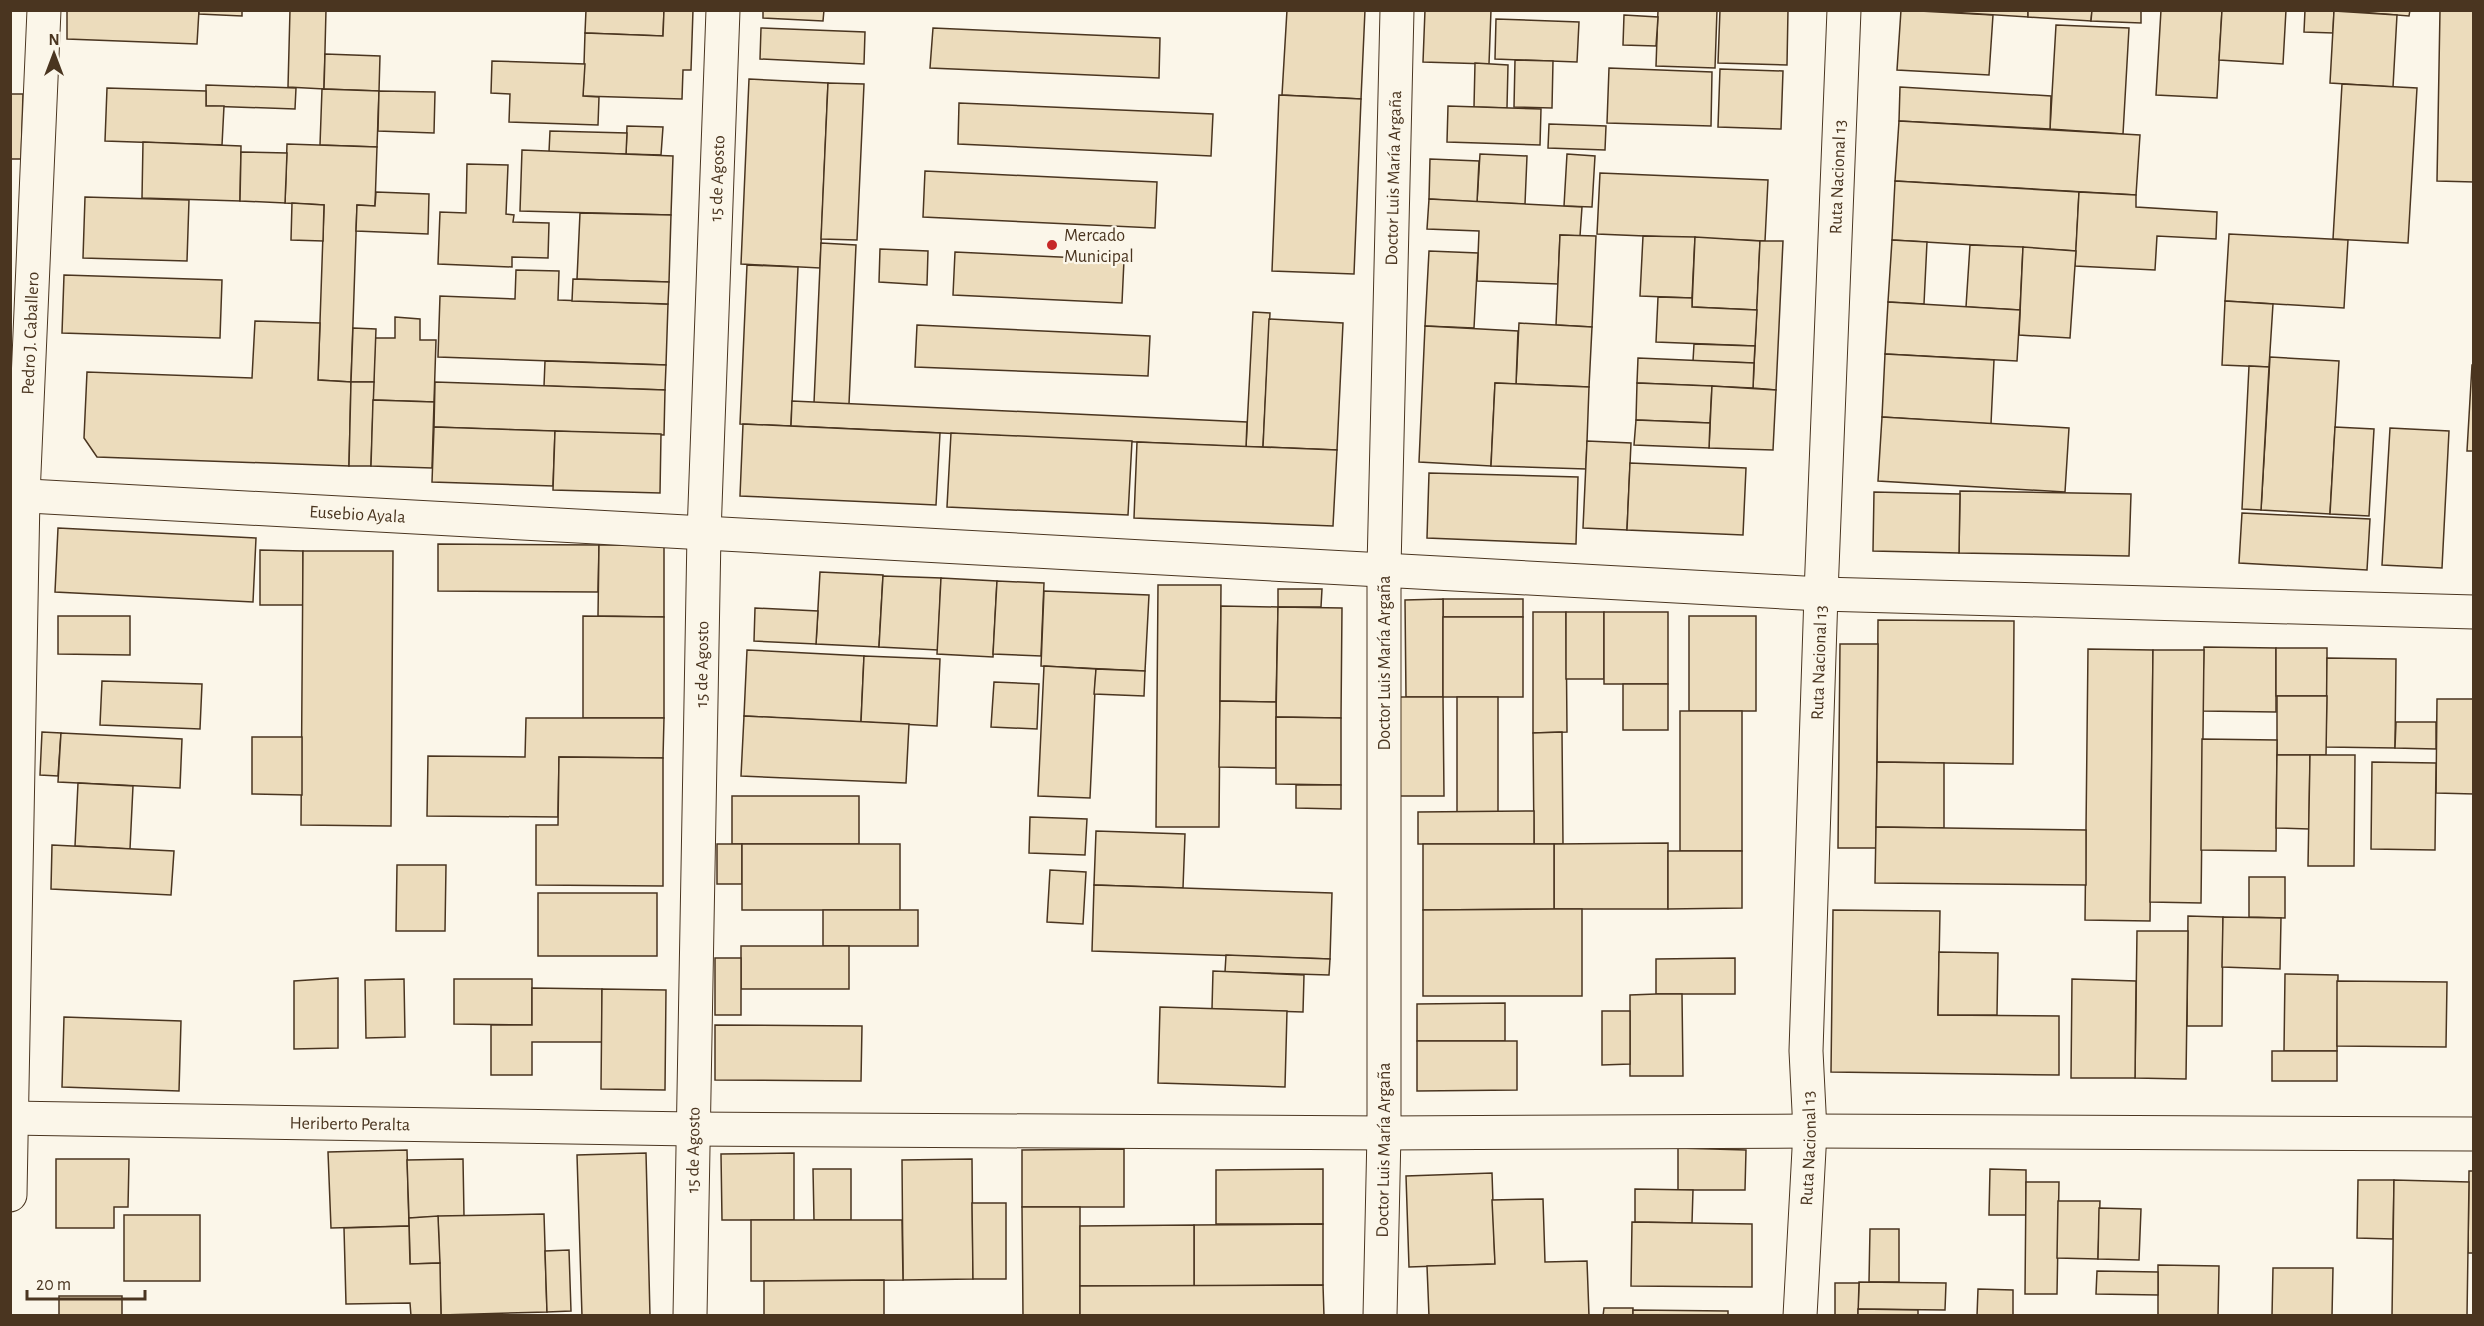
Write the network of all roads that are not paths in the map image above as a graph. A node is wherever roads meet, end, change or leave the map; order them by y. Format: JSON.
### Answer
{"nodes":[{"id":1,"x":44,"y":10,"type":"edge"},
{"id":2,"x":723,"y":10,"type":"edge"},
{"id":3,"x":1397,"y":10,"type":"edge"},
{"id":4,"x":1844,"y":10,"type":"edge"},
{"id":5,"x":16,"y":495,"type":"edge"},
{"id":6,"x":704,"y":534,"type":"junction"},
{"id":7,"x":1384,"y":568,"type":"junction"},
{"id":8,"x":1821,"y":594,"type":"junction"},
{"id":9,"x":2474,"y":612,"type":"edge"},
{"id":10,"x":12,"y":1118,"type":"edge"},
{"id":11,"x":692,"y":1129,"type":"junction"},
{"id":12,"x":1810,"y":1131,"type":"junction"},
{"id":13,"x":1384,"y":1133,"type":"junction"},
{"id":14,"x":2474,"y":1134,"type":"edge"},
{"id":15,"x":10,"y":1195,"type":"edge"},
{"id":16,"x":690,"y":1316,"type":"edge"},
{"id":17,"x":1380,"y":1316,"type":"edge"},
{"id":18,"x":1800,"y":1316,"type":"edge"}],
"edges":[{"from":1,"to":5,"type":"main road","name":"Pedro J. Caballero"},
{"from":2,"to":6,"type":"main road","name":"15 de Agosto"},
{"from":3,"to":7,"type":"main road","name":"Doctor Luis María Argaña"},
{"from":4,"to":8,"type":"main road","name":"Ruta Nacional 13"},
{"from":5,"to":6,"type":"main road","name":"Eusebio Ayala"},
{"from":5,"to":10,"type":"main road","name":"Pedro J. Caballero"},
{"from":6,"to":7,"type":"main road","name":"Eusebio Ayala"},
{"from":6,"to":11,"type":"main road","name":"15 de Agosto"},
{"from":7,"to":8,"type":"main road","name":"Eusebio Ayala"},
{"from":7,"to":13,"type":"main road","name":"Doctor Luis María Argaña"},
{"from":8,"to":9,"type":"main road","name":"Eusebio Ayala"},
{"from":8,"to":12,"type":"main road","name":"Ruta Nacional 13"},
{"from":10,"to":11,"type":"main road","name":"Heriberto Peralta"},
{"from":10,"to":15,"type":"main road","name":"Pedro J. Caballero"},
{"from":11,"to":13,"type":"main road","name":"Heriberto Peralta"},
{"from":11,"to":16,"type":"main road","name":"15 de Agosto"},
{"from":12,"to":13,"type":"main road","name":"Heriberto Peralta"},
{"from":12,"to":14,"type":"main road","name":"Heriberto Peralta"},
{"from":12,"to":18,"type":"main road","name":"Ruta Nacional 13"},
{"from":13,"to":17,"type":"main road","name":"Doctor Luis María Argaña"}]}
